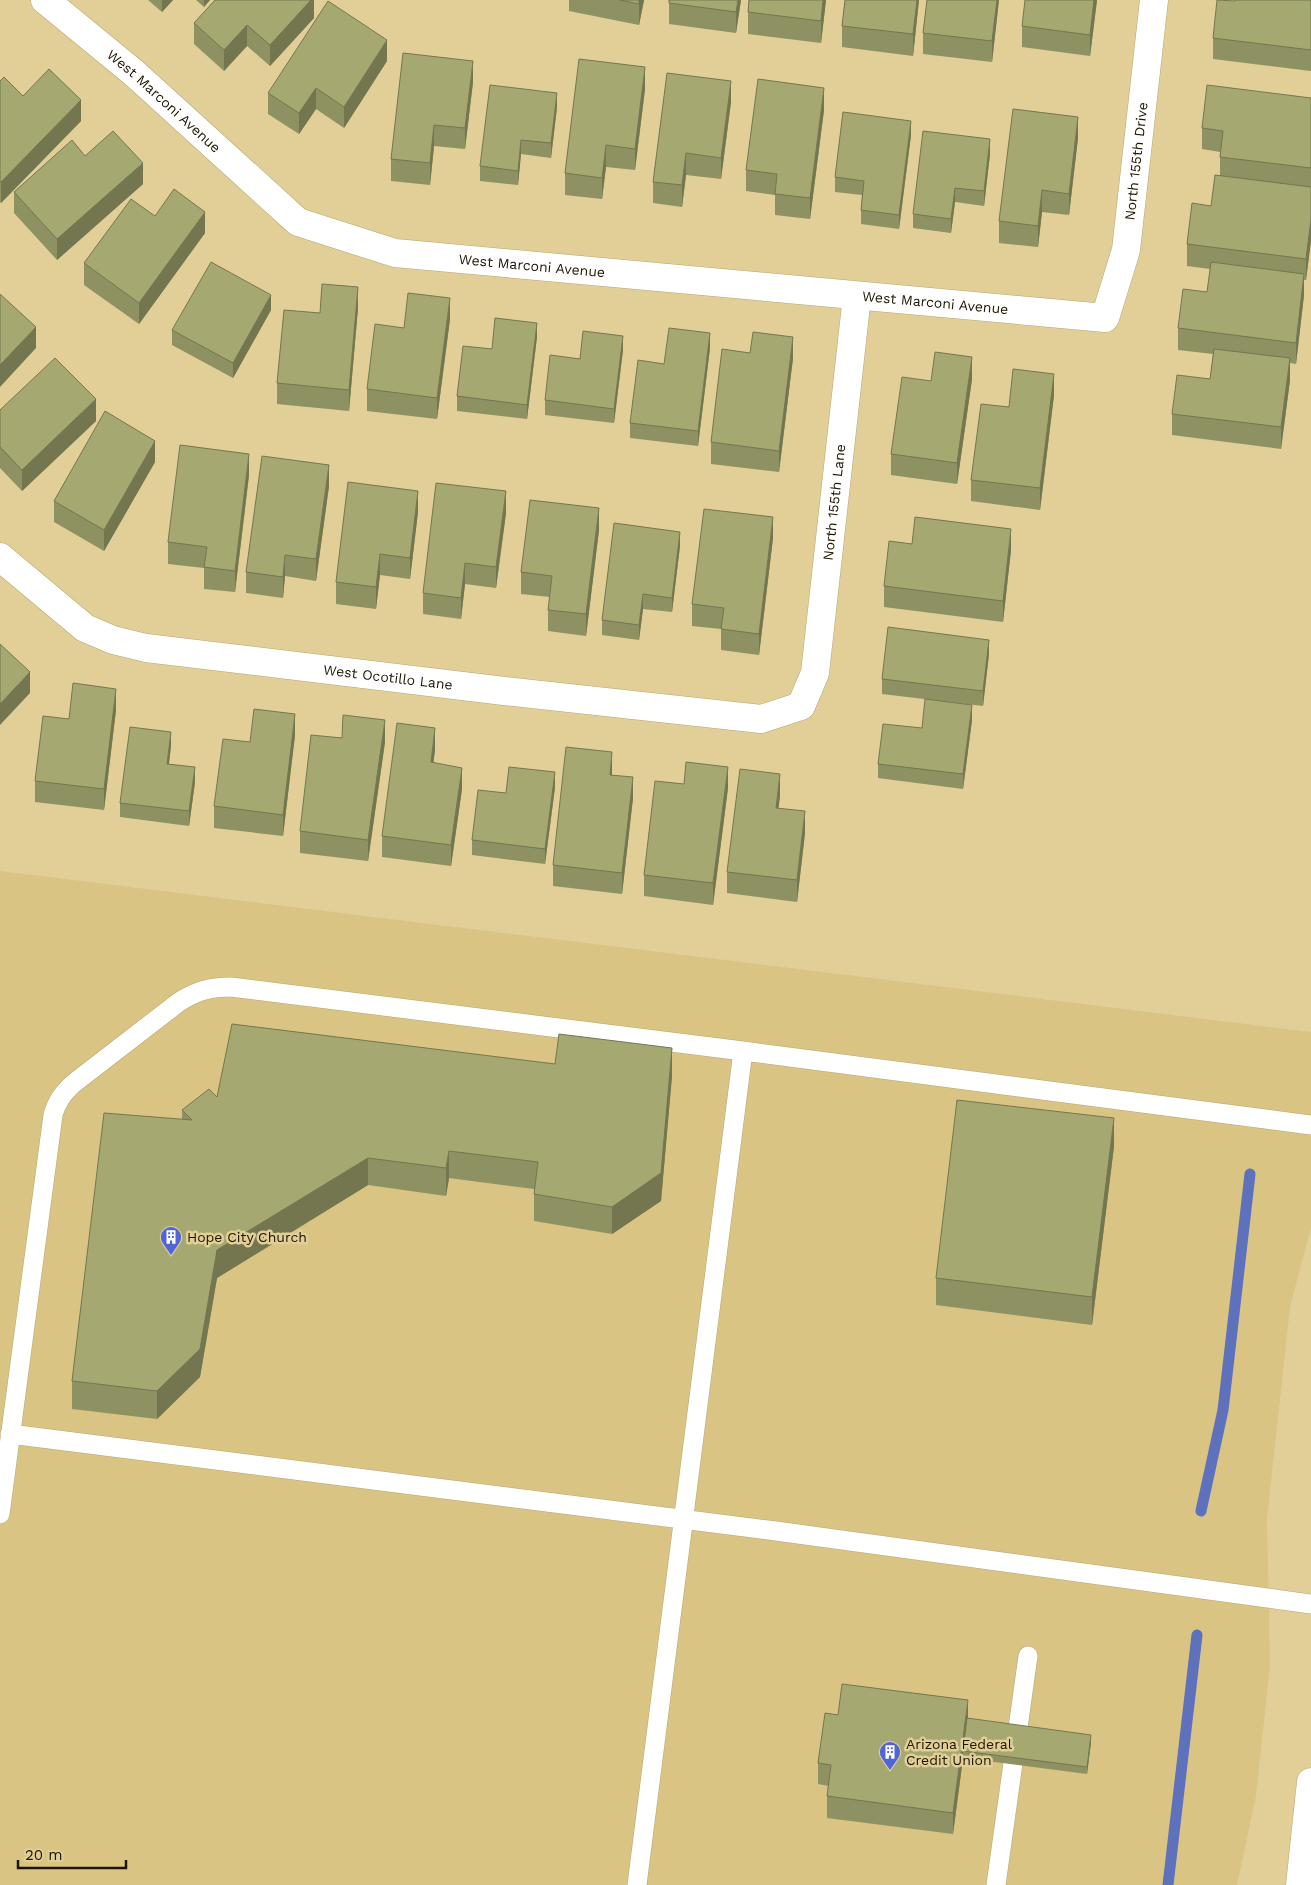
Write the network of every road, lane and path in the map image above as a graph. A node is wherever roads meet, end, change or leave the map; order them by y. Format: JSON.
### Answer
{"nodes":[{"id":1,"x":45,"y":0,"type":"edge"},
{"id":2,"x":1154,"y":0,"type":"edge"},
{"id":3,"x":857,"y":296,"type":"junction"},
{"id":4,"x":1105,"y":318,"type":"joint"},
{"id":5,"x":0,"y":557,"type":"edge"},
{"id":6,"x":801,"y":706,"type":"joint"},
{"id":7,"x":743,"y":1051,"type":"junction"},
{"id":8,"x":1311,"y":1125,"type":"edge"},
{"id":9,"x":10,"y":1434,"type":"junction"},
{"id":10,"x":0,"y":1514,"type":"edge"},
{"id":11,"x":683,"y":1520,"type":"junction"},
{"id":12,"x":1311,"y":1604,"type":"edge"},
{"id":13,"x":1028,"y":1656,"type":"dead end"},
{"id":14,"x":1311,"y":1782,"type":"edge"},
{"id":15,"x":637,"y":1885,"type":"edge"},
{"id":16,"x":996,"y":1885,"type":"edge"},
{"id":17,"x":1300,"y":1885,"type":"edge"}],
"edges":[{"from":1,"to":3,"type":"street","name":"West Marconi Avenue"},
{"from":2,"to":4,"type":"street","name":"North 155th Drive"},
{"from":3,"to":4,"type":"street","name":"West Marconi Avenue"},
{"from":3,"to":6,"type":"street","name":"North 155th Lane"},
{"from":5,"to":6,"type":"street","name":"West Ocotillo Lane"},
{"from":7,"to":8,"type":"lane"},
{"from":7,"to":9,"type":"lane"},
{"from":7,"to":11,"type":"lane"},
{"from":9,"to":10,"type":"lane"},
{"from":9,"to":11,"type":"lane"},
{"from":11,"to":12,"type":"lane"},
{"from":11,"to":15,"type":"lane"},
{"from":13,"to":16,"type":"lane"},
{"from":14,"to":17,"type":"street"}]}
